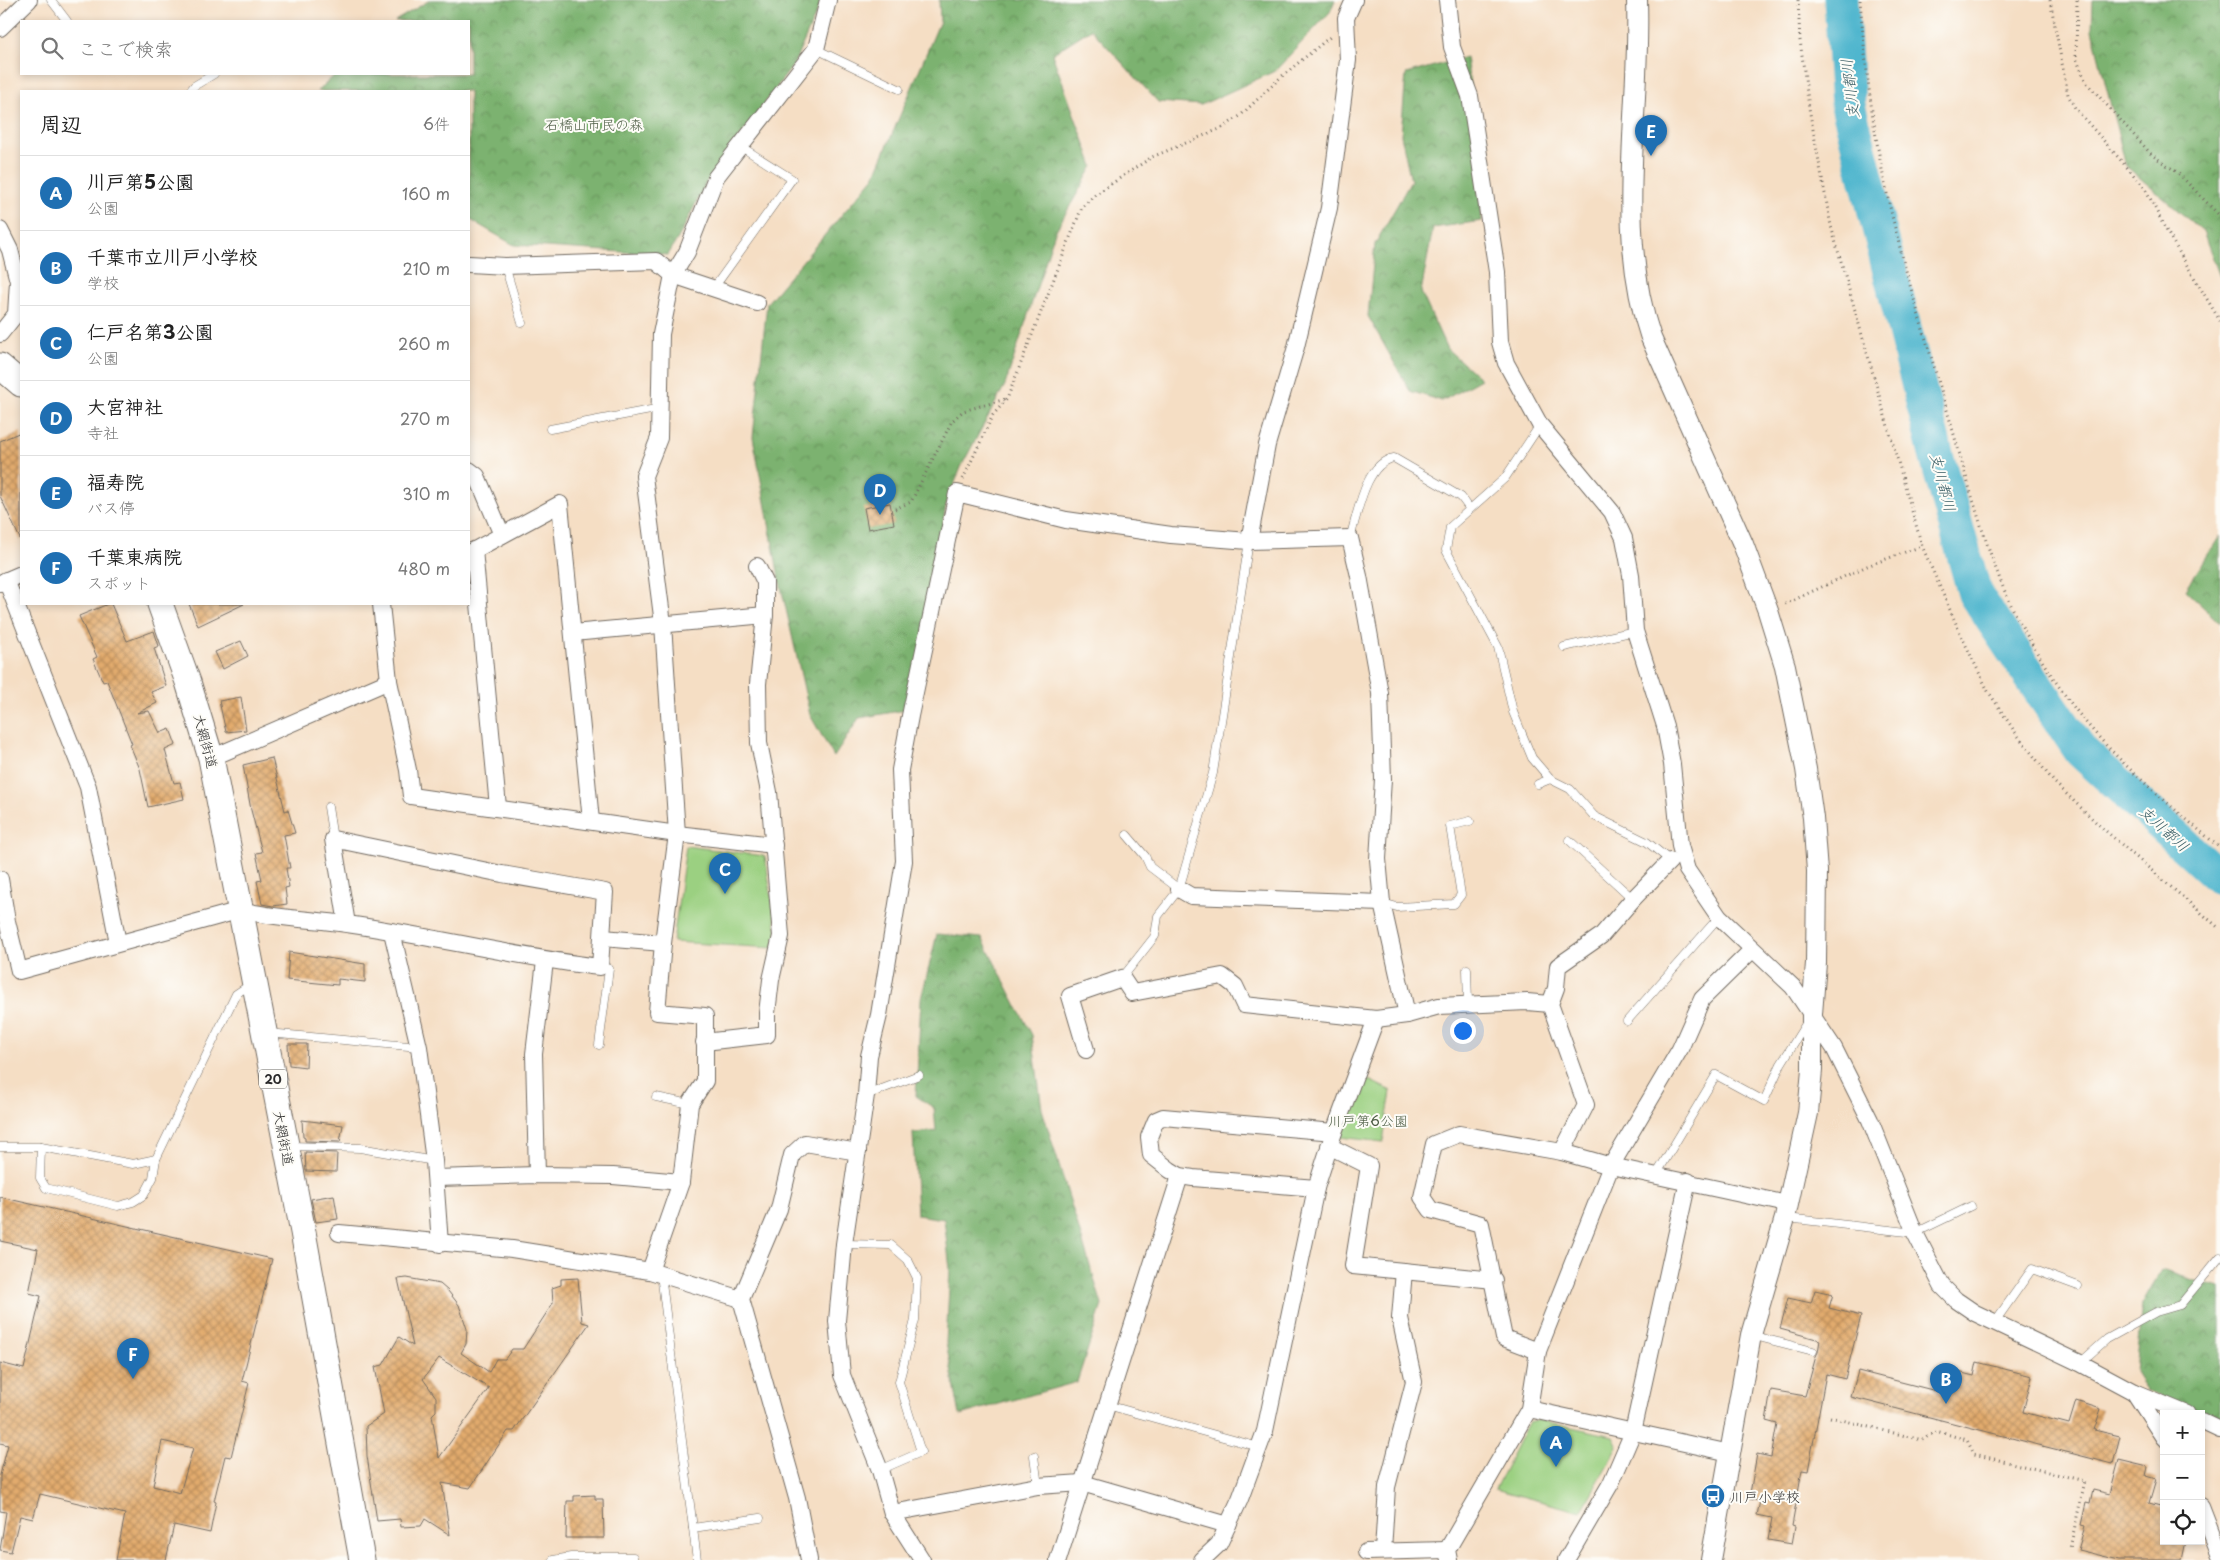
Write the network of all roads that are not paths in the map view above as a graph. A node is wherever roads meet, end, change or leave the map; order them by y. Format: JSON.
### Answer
{"nodes":[{"id":1,"x":29,"y":0,"type":"edge"},
{"id":2,"x":51,"y":0,"type":"edge"},
{"id":3,"x":828,"y":0,"type":"edge"},
{"id":4,"x":1354,"y":0,"type":"edge"},
{"id":5,"x":1447,"y":0,"type":"edge"},
{"id":6,"x":1638,"y":0,"type":"edge"},
{"id":7,"x":66,"y":20,"type":"edge"},
{"id":8,"x":0,"y":28,"type":"edge"},
{"id":9,"x":816,"y":49,"type":"junction"},
{"id":10,"x":213,"y":75,"type":"edge"},
{"id":11,"x":899,"y":89,"type":"dead end"},
{"id":12,"x":191,"y":90,"type":"edge"},
{"id":13,"x":740,"y":146,"type":"junction"},
{"id":14,"x":0,"y":230,"type":"edge"},
{"id":15,"x":16,"y":248,"type":"edge"},
{"id":16,"x":470,"y":264,"type":"edge"},
{"id":17,"x":504,"y":266,"type":"junction"},
{"id":18,"x":672,"y":275,"type":"junction"},
{"id":19,"x":713,"y":289,"type":"junction"},
{"id":20,"x":757,"y":303,"type":"dead end"},
{"id":21,"x":522,"y":323,"type":"dead end"},
{"id":22,"x":0,"y":334,"type":"edge"},
{"id":23,"x":0,"y":366,"type":"edge"},
{"id":24,"x":20,"y":383,"type":"edge"},
{"id":25,"x":661,"y":408,"type":"junction"},
{"id":26,"x":1540,"y":425,"type":"junction"},
{"id":27,"x":550,"y":430,"type":"dead end"},
{"id":28,"x":470,"y":471,"type":"edge"},
{"id":29,"x":1470,"y":509,"type":"junction"},
{"id":30,"x":502,"y":536,"type":"junction"},
{"id":31,"x":1350,"y":538,"type":"junction"},
{"id":32,"x":1249,"y":541,"type":"junction"},
{"id":33,"x":471,"y":552,"type":"edge"},
{"id":34,"x":757,"y":566,"type":"dead end"},
{"id":35,"x":9,"y":579,"type":"edge"},
{"id":36,"x":160,"y":605,"type":"edge"},
{"id":37,"x":381,"y":605,"type":"edge"},
{"id":38,"x":765,"y":615,"type":"junction"},
{"id":39,"x":663,"y":624,"type":"junction"},
{"id":40,"x":1635,"y":631,"type":"junction"},
{"id":41,"x":573,"y":633,"type":"junction"},
{"id":42,"x":1564,"y":647,"type":"dead end"},
{"id":43,"x":389,"y":681,"type":"junction"},
{"id":44,"x":211,"y":758,"type":"junction"},
{"id":45,"x":1550,"y":779,"type":"junction"},
{"id":46,"x":1538,"y":784,"type":"dead end"},
{"id":47,"x":328,"y":807,"type":"dead end"},
{"id":48,"x":498,"y":807,"type":"junction"},
{"id":49,"x":591,"y":821,"type":"junction"},
{"id":50,"x":1470,"y":821,"type":"dead end"},
{"id":51,"x":677,"y":834,"type":"junction"},
{"id":52,"x":1127,"y":835,"type":"dead end"},
{"id":53,"x":333,"y":839,"type":"junction"},
{"id":54,"x":1569,"y":840,"type":"dead end"},
{"id":55,"x":774,"y":846,"type":"junction"},
{"id":56,"x":1670,"y":861,"type":"junction"},
{"id":57,"x":1687,"y":870,"type":"junction"},
{"id":58,"x":0,"y":878,"type":"edge"},
{"id":59,"x":1179,"y":889,"type":"junction"},
{"id":60,"x":1632,"y":899,"type":"junction"},
{"id":61,"x":1382,"y":903,"type":"junction"},
{"id":62,"x":241,"y":910,"type":"junction"},
{"id":63,"x":1719,"y":917,"type":"junction"},
{"id":64,"x":3,"y":922,"type":"edge"},
{"id":65,"x":347,"y":924,"type":"junction"},
{"id":66,"x":392,"y":932,"type":"junction"},
{"id":67,"x":603,"y":938,"type":"junction"},
{"id":68,"x":118,"y":943,"type":"junction"},
{"id":69,"x":663,"y":943,"type":"junction"},
{"id":70,"x":1752,"y":950,"type":"junction"},
{"id":71,"x":545,"y":961,"type":"junction"},
{"id":72,"x":600,"y":967,"type":"junction"},
{"id":73,"x":1467,"y":969,"type":"dead end"},
{"id":74,"x":1122,"y":978,"type":"junction"},
{"id":75,"x":255,"y":982,"type":"junction"},
{"id":76,"x":1468,"y":1004,"type":"junction"},
{"id":77,"x":1550,"y":1004,"type":"junction"},
{"id":78,"x":1812,"y":1014,"type":"junction"},
{"id":79,"x":1408,"y":1015,"type":"junction"},
{"id":80,"x":1376,"y":1020,"type":"junction"},
{"id":81,"x":1627,"y":1021,"type":"dead end"},
{"id":82,"x":264,"y":1032,"type":"junction"},
{"id":83,"x":704,"y":1042,"type":"junction"},
{"id":84,"x":599,"y":1045,"type":"dead end"},
{"id":85,"x":419,"y":1047,"type":"junction"},
{"id":86,"x":1086,"y":1050,"type":"dead end"},
{"id":87,"x":919,"y":1075,"type":"dead end"},
{"id":88,"x":866,"y":1096,"type":"junction"},
{"id":89,"x":656,"y":1097,"type":"dead end"},
{"id":90,"x":690,"y":1104,"type":"junction"},
{"id":91,"x":1332,"y":1139,"type":"junction"},
{"id":92,"x":41,"y":1146,"type":"junction"},
{"id":93,"x":286,"y":1146,"type":"junction"},
{"id":94,"x":0,"y":1147,"type":"edge"},
{"id":95,"x":858,"y":1152,"type":"junction"},
{"id":96,"x":1562,"y":1152,"type":"junction"},
{"id":97,"x":156,"y":1159,"type":"junction"},
{"id":98,"x":434,"y":1161,"type":"junction"},
{"id":99,"x":1611,"y":1166,"type":"junction"},
{"id":100,"x":537,"y":1175,"type":"junction"},
{"id":101,"x":1656,"y":1175,"type":"junction"},
{"id":102,"x":1180,"y":1176,"type":"junction"},
{"id":103,"x":436,"y":1178,"type":"junction"},
{"id":104,"x":1688,"y":1181,"type":"junction"},
{"id":105,"x":681,"y":1182,"type":"junction"},
{"id":106,"x":1316,"y":1188,"type":"junction"},
{"id":107,"x":1971,"y":1206,"type":"dead end"},
{"id":108,"x":1786,"y":1211,"type":"junction"},
{"id":109,"x":340,"y":1233,"type":"dead end"},
{"id":110,"x":1916,"y":1233,"type":"junction"},
{"id":111,"x":440,"y":1244,"type":"junction"},
{"id":112,"x":844,"y":1244,"type":"junction"},
{"id":113,"x":2220,"y":1257,"type":"edge"},
{"id":114,"x":1404,"y":1271,"type":"junction"},
{"id":115,"x":655,"y":1273,"type":"junction"},
{"id":116,"x":1494,"y":1280,"type":"junction"},
{"id":117,"x":2078,"y":1286,"type":"dead end"},
{"id":118,"x":741,"y":1300,"type":"junction"},
{"id":119,"x":1994,"y":1323,"type":"junction"},
{"id":120,"x":1751,"y":1335,"type":"junction"},
{"id":121,"x":1538,"y":1351,"type":"junction"},
{"id":122,"x":1813,"y":1351,"type":"dead end"},
{"id":123,"x":2080,"y":1363,"type":"junction"},
{"id":124,"x":2134,"y":1392,"type":"junction"},
{"id":125,"x":1107,"y":1405,"type":"junction"},
{"id":126,"x":1530,"y":1409,"type":"junction"},
{"id":127,"x":2179,"y":1410,"type":"edge"},
{"id":128,"x":2205,"y":1423,"type":"edge"},
{"id":129,"x":2220,"y":1430,"type":"edge"},
{"id":130,"x":1632,"y":1432,"type":"junction"},
{"id":131,"x":2160,"y":1432,"type":"edge"},
{"id":132,"x":1258,"y":1447,"type":"junction"},
{"id":133,"x":1730,"y":1453,"type":"junction"},
{"id":134,"x":1034,"y":1456,"type":"dead end"},
{"id":135,"x":880,"y":1470,"type":"junction"},
{"id":136,"x":1082,"y":1483,"type":"junction"},
{"id":137,"x":1038,"y":1486,"type":"junction"},
{"id":138,"x":892,"y":1513,"type":"junction"},
{"id":139,"x":2205,"y":1516,"type":"edge"},
{"id":140,"x":760,"y":1518,"type":"dead end"},
{"id":141,"x":1228,"y":1525,"type":"junction"},
{"id":142,"x":693,"y":1528,"type":"junction"},
{"id":143,"x":1383,"y":1551,"type":"junction"},
{"id":144,"x":1366,"y":1552,"type":"dead end"},
{"id":145,"x":1448,"y":1555,"type":"edge"},
{"id":146,"x":2220,"y":1555,"type":"edge"},
{"id":147,"x":1058,"y":1559,"type":"edge"},
{"id":148,"x":362,"y":1560,"type":"edge"},
{"id":149,"x":553,"y":1560,"type":"edge"},
{"id":150,"x":633,"y":1560,"type":"edge"},
{"id":151,"x":697,"y":1560,"type":"edge"},
{"id":152,"x":809,"y":1560,"type":"edge"},
{"id":153,"x":922,"y":1560,"type":"edge"},
{"id":154,"x":1202,"y":1560,"type":"edge"},
{"id":155,"x":1566,"y":1560,"type":"edge"},
{"id":156,"x":1711,"y":1560,"type":"edge"}],
"edges":[{"from":1,"to":8,"type":"street"},
{"from":2,"to":7,"type":"lane"},
{"from":3,"to":9,"type":"street"},
{"from":4,"to":32,"type":"street"},
{"from":5,"to":26,"type":"street"},
{"from":6,"to":78,"type":"street"},
{"from":9,"to":11,"type":"lane"},
{"from":9,"to":13,"type":"street"},
{"from":10,"to":12,"type":"lane"},
{"from":13,"to":18,"type":"street"},
{"from":13,"to":19,"type":"lane"},
{"from":14,"to":15,"type":"street"},
{"from":15,"to":22,"type":"street"},
{"from":16,"to":17,"type":"street"},
{"from":17,"to":18,"type":"street"},
{"from":17,"to":21,"type":"lane"},
{"from":18,"to":19,"type":"street"},
{"from":18,"to":25,"type":"street"},
{"from":19,"to":20,"type":"street"},
{"from":23,"to":24,"type":"main road"},
{"from":25,"to":27,"type":"lane"},
{"from":25,"to":39,"type":"street"},
{"from":26,"to":29,"type":"lane"},
{"from":26,"to":40,"type":"street"},
{"from":28,"to":30,"type":"street"},
{"from":29,"to":31,"type":"lane"},
{"from":29,"to":45,"type":"lane"},
{"from":30,"to":33,"type":"street"},
{"from":30,"to":41,"type":"street"},
{"from":31,"to":32,"type":"street"},
{"from":31,"to":61,"type":"street"},
{"from":32,"to":59,"type":"lane"},
{"from":32,"to":88,"type":"street"},
{"from":33,"to":48,"type":"street"},
{"from":34,"to":38,"type":"street"},
{"from":35,"to":68,"type":"street"},
{"from":36,"to":44,"type":"main road","name":"大網街道","number":"20"},
{"from":37,"to":43,"type":"street"},
{"from":38,"to":39,"type":"street"},
{"from":38,"to":55,"type":"street"},
{"from":39,"to":41,"type":"street"},
{"from":39,"to":51,"type":"street"},
{"from":40,"to":42,"type":"lane"},
{"from":40,"to":57,"type":"street"},
{"from":41,"to":49,"type":"street"},
{"from":43,"to":44,"type":"street"},
{"from":43,"to":48,"type":"street"},
{"from":44,"to":62,"type":"main road","name":"大網街道","number":"20"},
{"from":45,"to":46,"type":"lane"},
{"from":45,"to":56,"type":"lane"},
{"from":47,"to":53,"type":"lane"},
{"from":48,"to":49,"type":"street"},
{"from":49,"to":51,"type":"street"},
{"from":50,"to":61,"type":"lane"},
{"from":51,"to":55,"type":"street"},
{"from":51,"to":69,"type":"street"},
{"from":52,"to":59,"type":"lane"},
{"from":53,"to":65,"type":"street"},
{"from":53,"to":67,"type":"street"},
{"from":54,"to":60,"type":"lane"},
{"from":55,"to":83,"type":"street"},
{"from":56,"to":57,"type":"lane"},
{"from":56,"to":60,"type":"street"},
{"from":57,"to":63,"type":"street"},
{"from":58,"to":64,"type":"street"},
{"from":59,"to":61,"type":"street"},
{"from":59,"to":74,"type":"lane"},
{"from":60,"to":77,"type":"street"},
{"from":61,"to":79,"type":"street"},
{"from":62,"to":65,"type":"street"},
{"from":62,"to":68,"type":"street"},
{"from":62,"to":75,"type":"main road","name":"大網街道","number":"20"},
{"from":63,"to":70,"type":"street"},
{"from":63,"to":81,"type":"lane"},
{"from":64,"to":68,"type":"street"},
{"from":65,"to":66,"type":"street"},
{"from":66,"to":71,"type":"street"},
{"from":66,"to":85,"type":"street"},
{"from":67,"to":69,"type":"street"},
{"from":67,"to":72,"type":"street"},
{"from":69,"to":83,"type":"street"},
{"from":70,"to":78,"type":"street"},
{"from":70,"to":99,"type":"street"},
{"from":71,"to":72,"type":"street"},
{"from":71,"to":100,"type":"street"},
{"from":72,"to":84,"type":"lane"},
{"from":73,"to":76,"type":"lane"},
{"from":74,"to":80,"type":"street"},
{"from":74,"to":86,"type":"street"},
{"from":75,"to":82,"type":"main road","name":"大網街道","number":"20"},
{"from":75,"to":97,"type":"lane"},
{"from":76,"to":77,"type":"street"},
{"from":76,"to":79,"type":"street"},
{"from":77,"to":96,"type":"street"},
{"from":78,"to":101,"type":"lane"},
{"from":78,"to":108,"type":"street"},
{"from":78,"to":110,"type":"street"},
{"from":79,"to":80,"type":"street"},
{"from":80,"to":91,"type":"street"},
{"from":82,"to":85,"type":"lane"},
{"from":82,"to":93,"type":"main road","name":"大網街道","number":"20"},
{"from":83,"to":90,"type":"street"},
{"from":85,"to":98,"type":"street"},
{"from":87,"to":88,"type":"lane"},
{"from":88,"to":95,"type":"street"},
{"from":89,"to":90,"type":"lane"},
{"from":90,"to":105,"type":"street"},
{"from":91,"to":102,"type":"street"},
{"from":91,"to":106,"type":"street"},
{"from":91,"to":114,"type":"street"},
{"from":92,"to":94,"type":"lane"},
{"from":92,"to":97,"type":"lane"},
{"from":92,"to":97,"type":"lane"},
{"from":93,"to":98,"type":"lane"},
{"from":93,"to":148,"type":"main road","name":"大網街道","number":"20"},
{"from":95,"to":112,"type":"street"},
{"from":95,"to":118,"type":"street"},
{"from":96,"to":99,"type":"street"},
{"from":96,"to":116,"type":"street"},
{"from":98,"to":103,"type":"street"},
{"from":99,"to":101,"type":"street"},
{"from":99,"to":121,"type":"street"},
{"from":100,"to":103,"type":"street"},
{"from":100,"to":105,"type":"street"},
{"from":101,"to":104,"type":"street"},
{"from":102,"to":106,"type":"street"},
{"from":102,"to":125,"type":"street"},
{"from":103,"to":111,"type":"street"},
{"from":104,"to":108,"type":"street"},
{"from":104,"to":130,"type":"street"},
{"from":105,"to":115,"type":"street"},
{"from":106,"to":132,"type":"street"},
{"from":107,"to":110,"type":"lane"},
{"from":108,"to":110,"type":"lane"},
{"from":108,"to":120,"type":"street"},
{"from":109,"to":111,"type":"street"},
{"from":110,"to":119,"type":"street"},
{"from":111,"to":115,"type":"street"},
{"from":112,"to":135,"type":"street"},
{"from":112,"to":135,"type":"lane"},
{"from":113,"to":123,"type":"lane"},
{"from":114,"to":116,"type":"street"},
{"from":114,"to":143,"type":"street"},
{"from":115,"to":118,"type":"street"},
{"from":115,"to":142,"type":"lane"},
{"from":116,"to":121,"type":"street"},
{"from":117,"to":119,"type":"lane"},
{"from":118,"to":152,"type":"street"},
{"from":119,"to":123,"type":"street"},
{"from":120,"to":122,"type":"lane"},
{"from":120,"to":133,"type":"street"},
{"from":121,"to":126,"type":"street"},
{"from":123,"to":124,"type":"street"},
{"from":124,"to":127,"type":"street"},
{"from":124,"to":131,"type":"street"},
{"from":125,"to":132,"type":"lane"},
{"from":125,"to":136,"type":"street"},
{"from":126,"to":130,"type":"street"},
{"from":126,"to":145,"type":"street"},
{"from":128,"to":129,"type":"street"},
{"from":130,"to":133,"type":"street"},
{"from":130,"to":155,"type":"street"},
{"from":132,"to":141,"type":"street"},
{"from":133,"to":156,"type":"street"},
{"from":134,"to":137,"type":"lane"},
{"from":135,"to":138,"type":"street"},
{"from":136,"to":137,"type":"street"},
{"from":136,"to":141,"type":"street"},
{"from":136,"to":147,"type":"street"},
{"from":137,"to":138,"type":"street"},
{"from":138,"to":153,"type":"street"},
{"from":139,"to":146,"type":"street"},
{"from":140,"to":142,"type":"lane"},
{"from":141,"to":154,"type":"street"},
{"from":142,"to":151,"type":"lane"},
{"from":143,"to":144,"type":"street"},
{"from":143,"to":145,"type":"street"},
{"from":149,"to":150,"type":"lane"}]}
